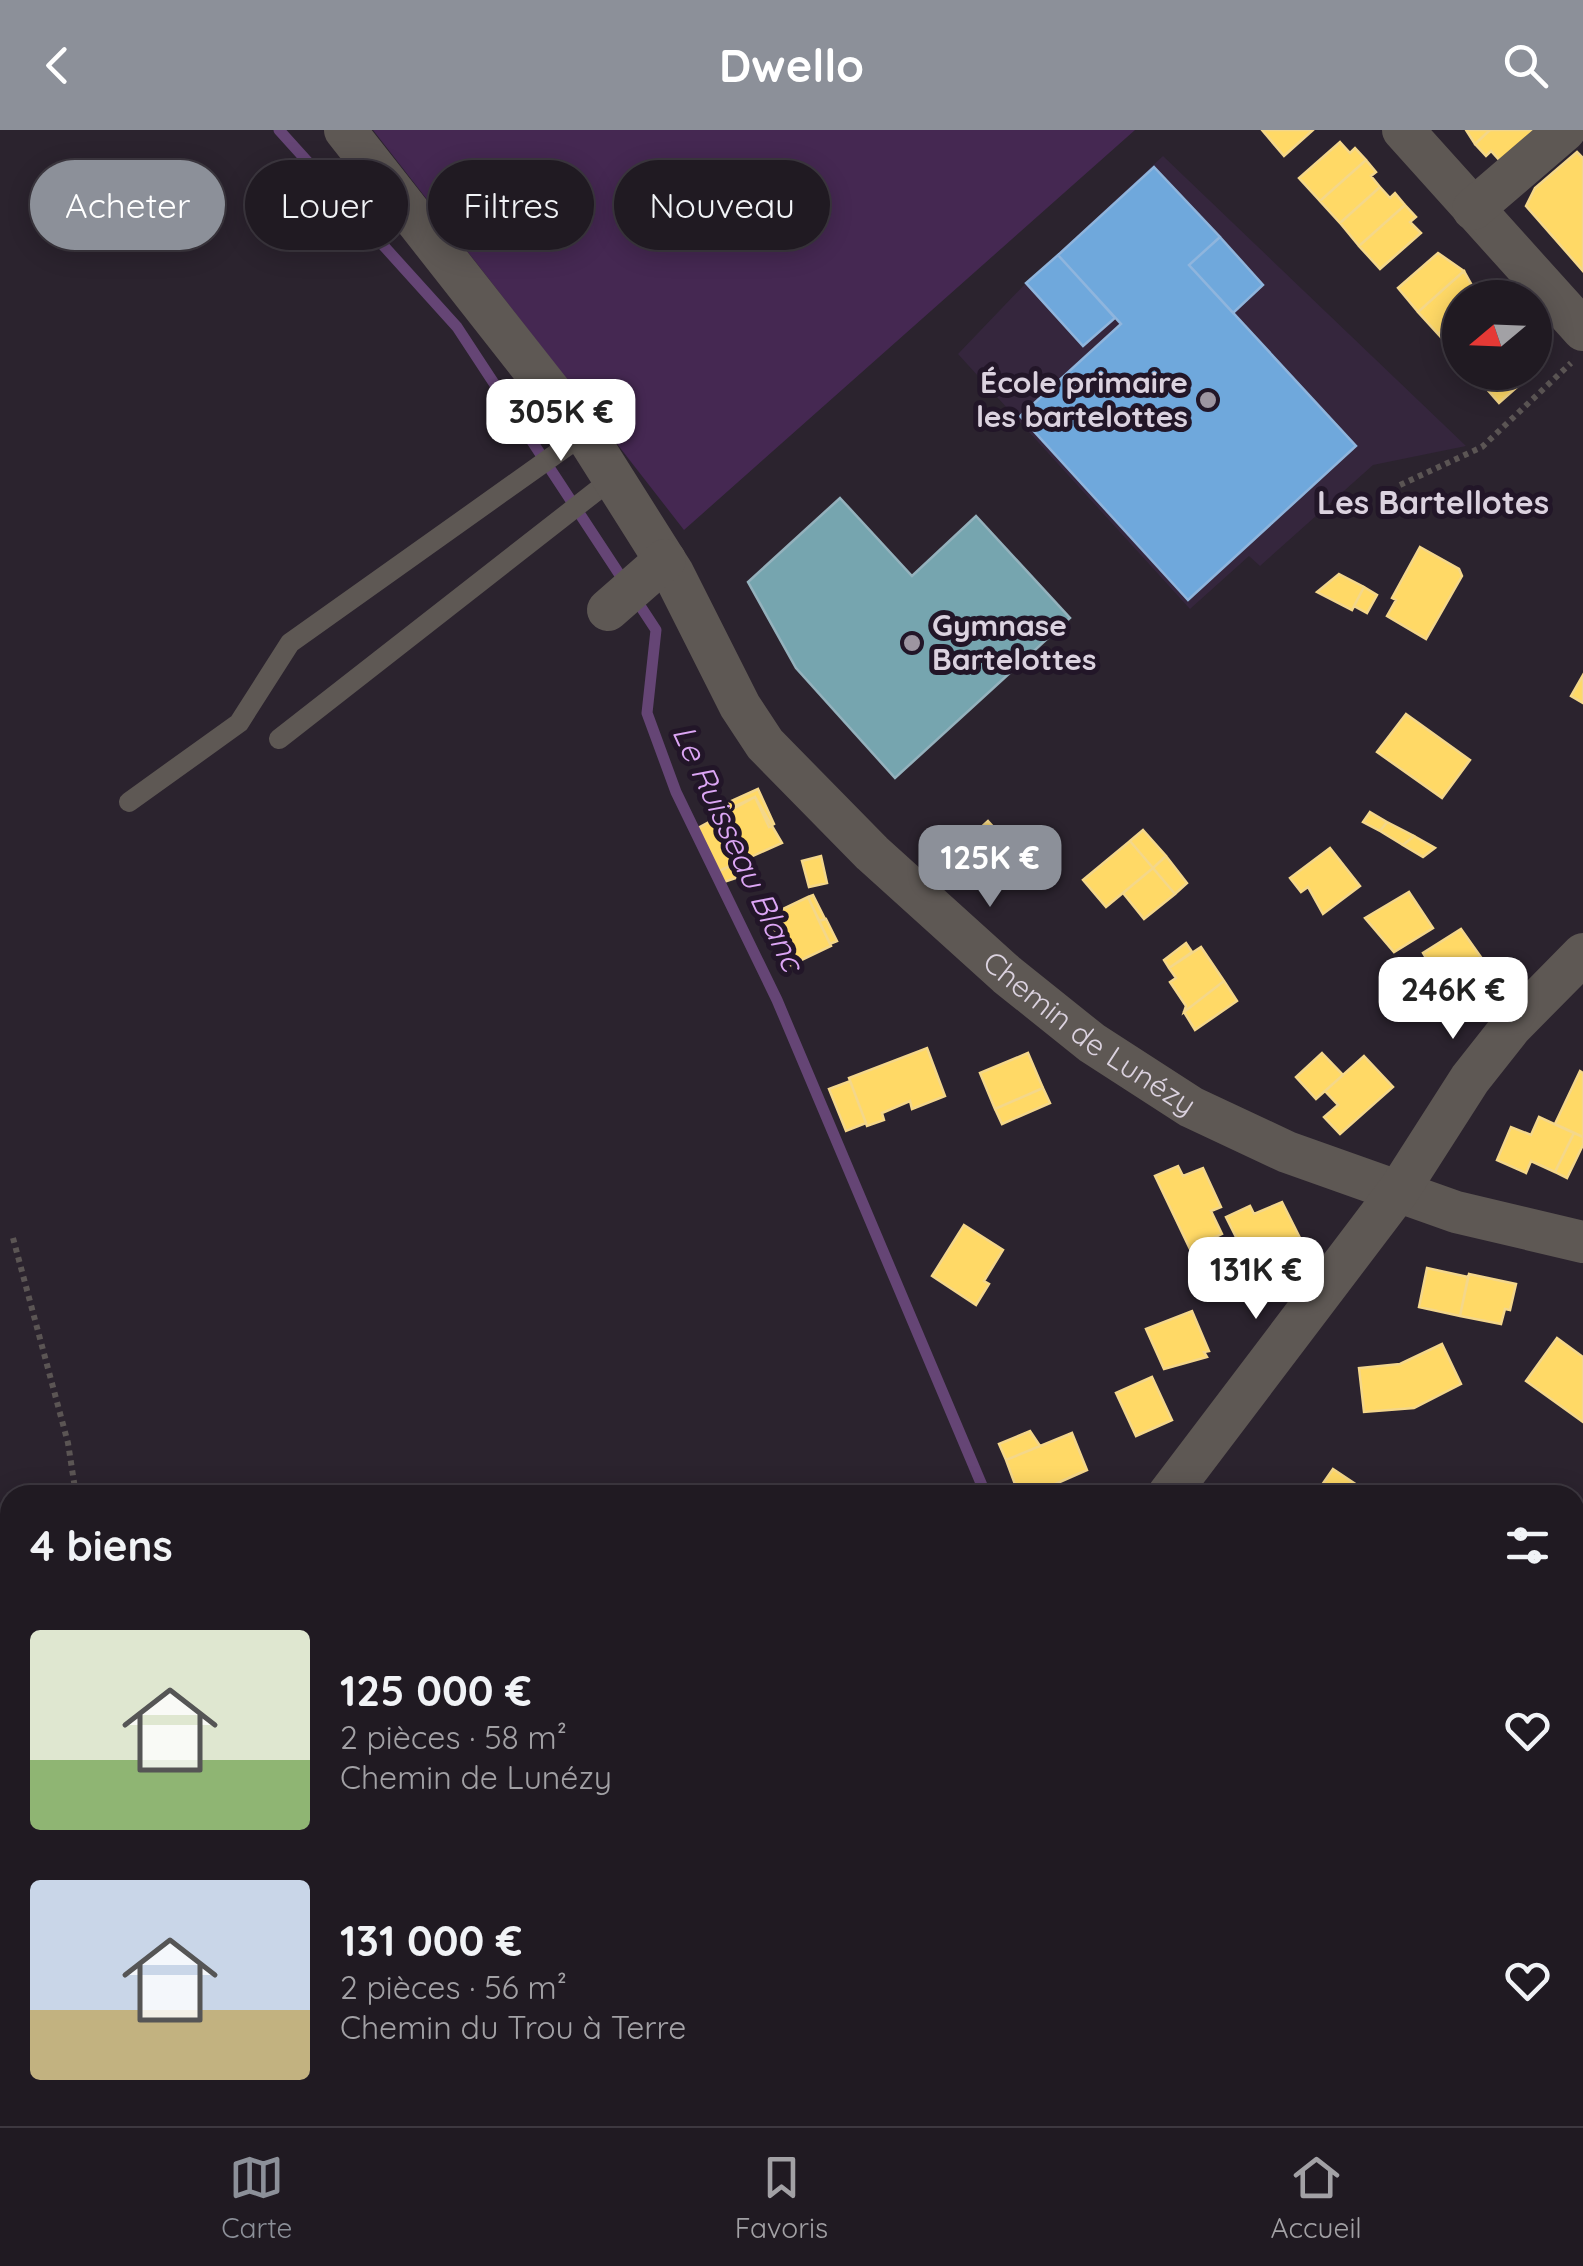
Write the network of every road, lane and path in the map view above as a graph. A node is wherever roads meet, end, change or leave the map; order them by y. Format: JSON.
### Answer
{"nodes":[{"id":1,"x":345,"y":130,"type":"edge"},
{"id":2,"x":1402,"y":130,"type":"edge"},
{"id":3,"x":1565,"y":130,"type":"edge"},
{"id":4,"x":1473,"y":208,"type":"junction"},
{"id":5,"x":1581,"y":343,"type":"edge"},
{"id":6,"x":584,"y":434,"type":"junction"},
{"id":7,"x":613,"y":478,"type":"junction"},
{"id":8,"x":1400,"y":484,"type":"dead end"},
{"id":9,"x":661,"y":554,"type":"junction"},
{"id":10,"x":608,"y":610,"type":"dead end"},
{"id":11,"x":278,"y":739,"type":"dead end"},
{"id":12,"x":129,"y":802,"type":"dead end"},
{"id":13,"x":1583,"y":954,"type":"edge"},
{"id":14,"x":1399,"y":1190,"type":"junction"},
{"id":15,"x":14,"y":1238,"type":"dead end"},
{"id":16,"x":1583,"y":1242,"type":"edge"},
{"id":17,"x":74,"y":1485,"type":"edge"},
{"id":18,"x":1176,"y":1485,"type":"edge"}],
"edges":[{"from":1,"to":6,"type":"street","name":"Chemin de Lunézy"},
{"from":2,"to":4,"type":"street"},
{"from":3,"to":4,"type":"street"},
{"from":4,"to":5,"type":"street"},
{"from":5,"to":8,"type":"path"},
{"from":6,"to":7,"type":"street","name":"Chemin de Lunézy"},
{"from":6,"to":12,"type":"lane"},
{"from":7,"to":9,"type":"street","name":"Chemin de Lunézy"},
{"from":7,"to":11,"type":"lane"},
{"from":9,"to":10,"type":"street"},
{"from":9,"to":14,"type":"street","name":"Chemin de Lunézy"},
{"from":13,"to":14,"type":"street"},
{"from":14,"to":16,"type":"street","name":"Chemin de Lunézy"},
{"from":14,"to":18,"type":"street"},
{"from":15,"to":17,"type":"path"}]}
